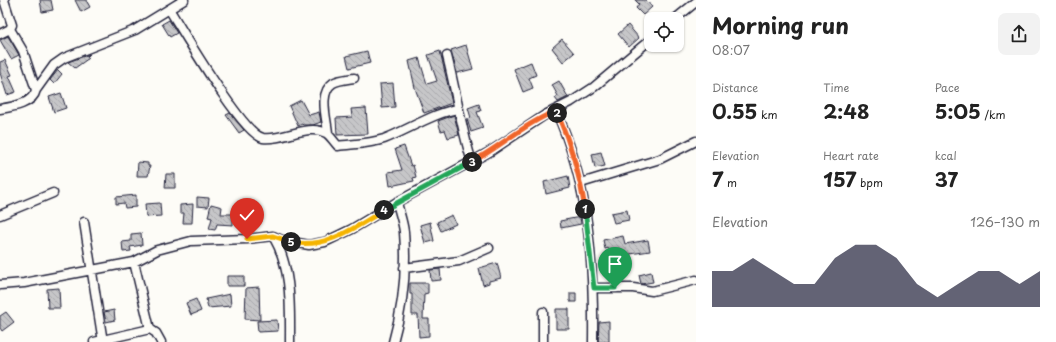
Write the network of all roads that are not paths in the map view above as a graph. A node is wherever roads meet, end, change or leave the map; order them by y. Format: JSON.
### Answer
{"nodes":[{"id":1,"x":4,"y":0,"type":"edge"},
{"id":2,"x":184,"y":0,"type":"edge"},
{"id":3,"x":696,"y":2,"type":"edge"},
{"id":4,"x":169,"y":9,"type":"junction"},
{"id":5,"x":684,"y":12,"type":"edge"},
{"id":6,"x":10,"y":29,"type":"junction"},
{"id":7,"x":0,"y":34,"type":"edge"},
{"id":8,"x":644,"y":44,"type":"edge"},
{"id":9,"x":447,"y":56,"type":"dead end"},
{"id":10,"x":354,"y":78,"type":"dead end"},
{"id":11,"x":36,"y":90,"type":"junction"},
{"id":12,"x":0,"y":109,"type":"edge"},
{"id":13,"x":460,"y":109,"type":"junction"},
{"id":14,"x":556,"y":111,"type":"junction"},
{"id":15,"x":328,"y":133,"type":"junction"},
{"id":16,"x":696,"y":141,"type":"edge"},
{"id":17,"x":472,"y":162,"type":"junction"},
{"id":18,"x":581,"y":183,"type":"junction"},
{"id":19,"x":53,"y":193,"type":"dead end"},
{"id":20,"x":397,"y":202,"type":"junction"},
{"id":21,"x":0,"y":215,"type":"edge"},
{"id":22,"x":84,"y":222,"type":"dead end"},
{"id":23,"x":273,"y":236,"type":"junction"},
{"id":24,"x":489,"y":248,"type":"dead end"},
{"id":25,"x":134,"y":262,"type":"junction"},
{"id":26,"x":404,"y":268,"type":"junction"},
{"id":27,"x":90,"y":270,"type":"junction"},
{"id":28,"x":696,"y":280,"type":"edge"},
{"id":29,"x":0,"y":284,"type":"edge"},
{"id":30,"x":594,"y":288,"type":"junction"},
{"id":31,"x":544,"y":312,"type":"dead end"},
{"id":32,"x":150,"y":329,"type":"junction"},
{"id":33,"x":103,"y":340,"type":"edge"},
{"id":34,"x":94,"y":342,"type":"edge"},
{"id":35,"x":161,"y":342,"type":"edge"},
{"id":36,"x":290,"y":342,"type":"edge"},
{"id":37,"x":393,"y":342,"type":"edge"},
{"id":38,"x":544,"y":342,"type":"edge"},
{"id":39,"x":593,"y":342,"type":"edge"}],
"edges":[{"from":1,"to":6,"type":"street"},
{"from":2,"to":4,"type":"street"},
{"from":3,"to":5,"type":"street"},
{"from":4,"to":11,"type":"street"},
{"from":4,"to":15,"type":"street"},
{"from":6,"to":7,"type":"street"},
{"from":6,"to":11,"type":"street"},
{"from":8,"to":14,"type":"street"},
{"from":9,"to":13,"type":"street"},
{"from":10,"to":15,"type":"street"},
{"from":11,"to":12,"type":"street"},
{"from":13,"to":15,"type":"street"},
{"from":13,"to":17,"type":"street"},
{"from":14,"to":17,"type":"street"},
{"from":14,"to":18,"type":"street"},
{"from":16,"to":18,"type":"street"},
{"from":17,"to":20,"type":"street"},
{"from":18,"to":30,"type":"street"},
{"from":19,"to":21,"type":"street"},
{"from":20,"to":23,"type":"street"},
{"from":20,"to":26,"type":"street"},
{"from":22,"to":27,"type":"street"},
{"from":23,"to":25,"type":"street"},
{"from":23,"to":36,"type":"street"},
{"from":24,"to":26,"type":"street"},
{"from":25,"to":27,"type":"street"},
{"from":25,"to":32,"type":"street"},
{"from":26,"to":37,"type":"street"},
{"from":27,"to":29,"type":"street"},
{"from":27,"to":33,"type":"street"},
{"from":28,"to":30,"type":"street"},
{"from":30,"to":39,"type":"street"},
{"from":31,"to":38,"type":"street"},
{"from":32,"to":33,"type":"street"},
{"from":32,"to":35,"type":"street"},
{"from":33,"to":34,"type":"street"}]}
